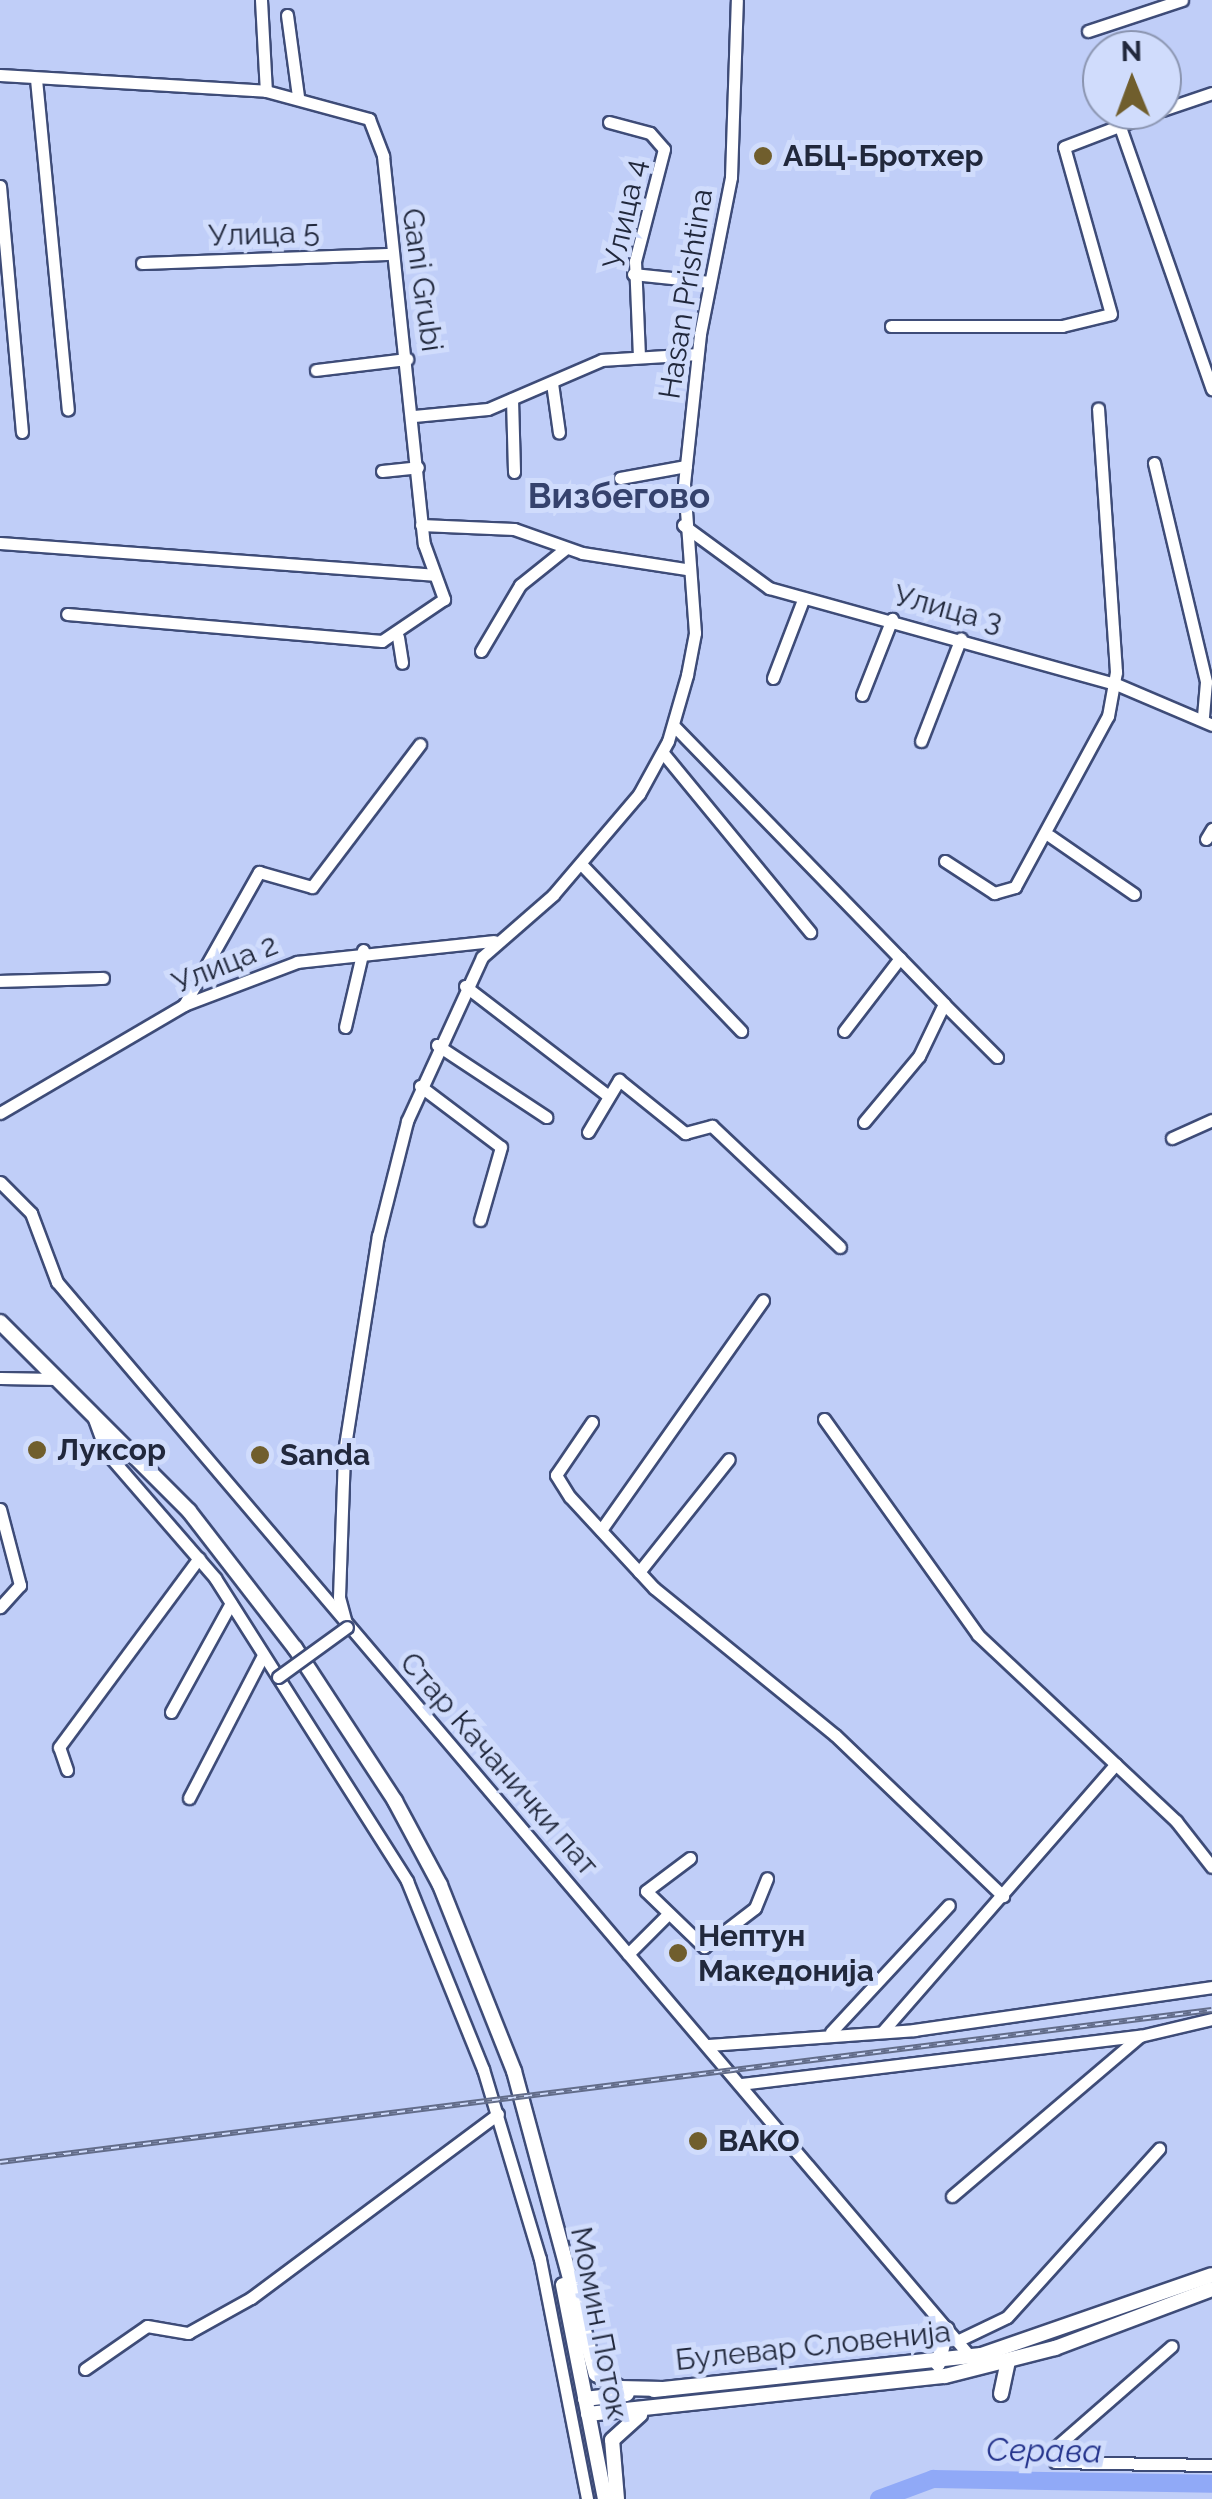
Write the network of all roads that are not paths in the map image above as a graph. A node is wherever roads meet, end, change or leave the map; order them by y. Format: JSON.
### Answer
{"nodes":[{"id":1,"x":261,"y":0,"type":"edge"},
{"id":2,"x":738,"y":0,"type":"edge"},
{"id":3,"x":1182,"y":0,"type":"edge"},
{"id":4,"x":287,"y":14,"type":"dead end"},
{"id":5,"x":1094,"y":30,"type":"edge"},
{"id":6,"x":0,"y":75,"type":"edge"},
{"id":7,"x":36,"y":79,"type":"junction"},
{"id":8,"x":266,"y":91,"type":"junction"},
{"id":9,"x":1212,"y":93,"type":"edge"},
{"id":10,"x":298,"y":96,"type":"junction"},
{"id":11,"x":1182,"y":103,"type":"edge"},
{"id":12,"x":610,"y":122,"type":"dead end"},
{"id":13,"x":1105,"y":130,"type":"edge"},
{"id":14,"x":1121,"y":130,"type":"edge"},
{"id":15,"x":0,"y":186,"type":"edge"},
{"id":16,"x":388,"y":254,"type":"junction"},
{"id":17,"x":142,"y":263,"type":"dead end"},
{"id":18,"x":634,"y":274,"type":"junction"},
{"id":19,"x":710,"y":282,"type":"junction"},
{"id":20,"x":891,"y":326,"type":"dead end"},
{"id":21,"x":696,"y":354,"type":"junction"},
{"id":22,"x":639,"y":355,"type":"junction"},
{"id":23,"x":408,"y":359,"type":"junction"},
{"id":24,"x":316,"y":370,"type":"dead end"},
{"id":25,"x":552,"y":382,"type":"junction"},
{"id":26,"x":1212,"y":389,"type":"edge"},
{"id":27,"x":512,"y":399,"type":"junction"},
{"id":28,"x":68,"y":409,"type":"dead end"},
{"id":29,"x":1098,"y":409,"type":"dead end"},
{"id":30,"x":414,"y":416,"type":"junction"},
{"id":31,"x":22,"y":432,"type":"dead end"},
{"id":32,"x":559,"y":433,"type":"dead end"},
{"id":33,"x":1154,"y":463,"type":"dead end"},
{"id":34,"x":686,"y":466,"type":"junction"},
{"id":35,"x":418,"y":467,"type":"junction"},
{"id":36,"x":382,"y":471,"type":"dead end"},
{"id":37,"x":514,"y":472,"type":"dead end"},
{"id":38,"x":620,"y":478,"type":"dead end"},
{"id":39,"x":683,"y":524,"type":"junction"},
{"id":40,"x":421,"y":526,"type":"junction"},
{"id":41,"x":0,"y":543,"type":"edge"},
{"id":42,"x":565,"y":549,"type":"junction"},
{"id":43,"x":685,"y":569,"type":"junction"},
{"id":44,"x":434,"y":575,"type":"junction"},
{"id":45,"x":803,"y":600,"type":"junction"},
{"id":46,"x":67,"y":614,"type":"dead end"},
{"id":47,"x":892,"y":619,"type":"junction"},
{"id":48,"x":398,"y":637,"type":"junction"},
{"id":49,"x":961,"y":638,"type":"junction"},
{"id":50,"x":481,"y":651,"type":"dead end"},
{"id":51,"x":402,"y":663,"type":"dead end"},
{"id":52,"x":773,"y":678,"type":"dead end"},
{"id":53,"x":1116,"y":684,"type":"junction"},
{"id":54,"x":862,"y":695,"type":"dead end"},
{"id":55,"x":1208,"y":721,"type":"edge"},
{"id":56,"x":674,"y":726,"type":"junction"},
{"id":57,"x":921,"y":741,"type":"dead end"},
{"id":58,"x":420,"y":744,"type":"dead end"},
{"id":59,"x":662,"y":753,"type":"junction"},
{"id":60,"x":1050,"y":836,"type":"junction"},
{"id":61,"x":945,"y":860,"type":"dead end"},
{"id":62,"x":582,"y":865,"type":"junction"},
{"id":63,"x":1134,"y":894,"type":"dead end"},
{"id":64,"x":810,"y":932,"type":"dead end"},
{"id":65,"x":494,"y":941,"type":"junction"},
{"id":66,"x":363,"y":950,"type":"junction"},
{"id":67,"x":900,"y":958,"type":"junction"},
{"id":68,"x":103,"y":978,"type":"dead end"},
{"id":69,"x":0,"y":981,"type":"edge"},
{"id":70,"x":465,"y":986,"type":"junction"},
{"id":71,"x":944,"y":1004,"type":"junction"},
{"id":72,"x":184,"y":1005,"type":"junction"},
{"id":73,"x":345,"y":1027,"type":"dead end"},
{"id":74,"x":742,"y":1031,"type":"dead end"},
{"id":75,"x":844,"y":1031,"type":"dead end"},
{"id":76,"x":437,"y":1046,"type":"junction"},
{"id":77,"x":997,"y":1057,"type":"dead end"},
{"id":78,"x":420,"y":1086,"type":"junction"},
{"id":79,"x":607,"y":1094,"type":"junction"},
{"id":80,"x":0,"y":1113,"type":"edge"},
{"id":81,"x":546,"y":1117,"type":"dead end"},
{"id":82,"x":1212,"y":1120,"type":"edge"},
{"id":83,"x":864,"y":1122,"type":"dead end"},
{"id":84,"x":588,"y":1132,"type":"dead end"},
{"id":85,"x":1172,"y":1138,"type":"dead end"},
{"id":86,"x":0,"y":1182,"type":"edge"},
{"id":87,"x":480,"y":1220,"type":"dead end"},
{"id":88,"x":840,"y":1247,"type":"dead end"},
{"id":89,"x":764,"y":1300,"type":"dead end"},
{"id":90,"x":0,"y":1322,"type":"edge"},
{"id":91,"x":0,"y":1378,"type":"edge"},
{"id":92,"x":57,"y":1379,"type":"junction"},
{"id":93,"x":92,"y":1414,"type":"junction"},
{"id":94,"x":824,"y":1419,"type":"dead end"},
{"id":95,"x":592,"y":1422,"type":"dead end"},
{"id":96,"x":729,"y":1459,"type":"dead end"},
{"id":97,"x":0,"y":1509,"type":"edge"},
{"id":98,"x":601,"y":1530,"type":"junction"},
{"id":99,"x":199,"y":1558,"type":"junction"},
{"id":100,"x":639,"y":1572,"type":"junction"},
{"id":101,"x":232,"y":1603,"type":"junction"},
{"id":102,"x":0,"y":1607,"type":"edge"},
{"id":103,"x":347,"y":1627,"type":"junction"},
{"id":104,"x":262,"y":1657,"type":"junction"},
{"id":105,"x":278,"y":1677,"type":"junction"},
{"id":106,"x":171,"y":1712,"type":"dead end"},
{"id":107,"x":1116,"y":1764,"type":"junction"},
{"id":108,"x":67,"y":1770,"type":"dead end"},
{"id":109,"x":189,"y":1798,"type":"dead end"},
{"id":110,"x":690,"y":1858,"type":"dead end"},
{"id":111,"x":1212,"y":1868,"type":"edge"},
{"id":112,"x":767,"y":1878,"type":"dead end"},
{"id":113,"x":1002,"y":1896,"type":"junction"},
{"id":114,"x":949,"y":1906,"type":"dead end"},
{"id":115,"x":666,"y":1916,"type":"junction"},
{"id":116,"x":628,"y":1954,"type":"junction"},
{"id":117,"x":1212,"y":1987,"type":"edge"},
{"id":118,"x":1212,"y":2018,"type":"edge"},
{"id":119,"x":882,"y":2030,"type":"junction"},
{"id":120,"x":831,"y":2032,"type":"junction"},
{"id":121,"x":1140,"y":2036,"type":"junction"},
{"id":122,"x":707,"y":2046,"type":"junction"},
{"id":123,"x":742,"y":2084,"type":"junction"},
{"id":124,"x":498,"y":2114,"type":"junction"},
{"id":125,"x":1159,"y":2149,"type":"dead end"},
{"id":126,"x":538,"y":2157,"type":"junction"},
{"id":127,"x":952,"y":2196,"type":"dead end"},
{"id":128,"x":1212,"y":2275,"type":"edge"},
{"id":129,"x":1212,"y":2289,"type":"edge"},
{"id":130,"x":952,"y":2335,"type":"junction"},
{"id":131,"x":1172,"y":2346,"type":"dead end"},
{"id":132,"x":1008,"y":2361,"type":"junction"},
{"id":133,"x":975,"y":2363,"type":"junction"},
{"id":134,"x":938,"y":2364,"type":"junction"},
{"id":135,"x":85,"y":2369,"type":"dead end"},
{"id":136,"x":662,"y":2388,"type":"junction"},
{"id":137,"x":856,"y":2389,"type":"junction"},
{"id":138,"x":1001,"y":2394,"type":"dead end"},
{"id":139,"x":587,"y":2407,"type":"junction"},
{"id":140,"x":1212,"y":2464,"type":"edge"},
{"id":141,"x":587,"y":2499,"type":"edge"},
{"id":142,"x":605,"y":2499,"type":"edge"},
{"id":143,"x":617,"y":2499,"type":"edge"}],
"edges":[{"from":1,"to":8,"type":"street"},
{"from":2,"to":19,"type":"street","name":"Hasan Prishtina"},
{"from":3,"to":5,"type":"street"},
{"from":4,"to":10,"type":"street"},
{"from":6,"to":7,"type":"street","name":"Gani Grubi"},
{"from":7,"to":8,"type":"street","name":"Gani Grubi"},
{"from":7,"to":28,"type":"street"},
{"from":8,"to":10,"type":"street","name":"Gani Grubi"},
{"from":9,"to":11,"type":"street"},
{"from":10,"to":16,"type":"street","name":"Gani Grubi"},
{"from":12,"to":18,"type":"street","name":"Улица 4"},
{"from":13,"to":20,"type":"street"},
{"from":14,"to":26,"type":"street"},
{"from":15,"to":31,"type":"street"},
{"from":16,"to":17,"type":"street","name":"Улица 5"},
{"from":16,"to":23,"type":"street","name":"Gani Grubi"},
{"from":18,"to":19,"type":"street"},
{"from":18,"to":22,"type":"street","name":"Улица 4"},
{"from":19,"to":21,"type":"street","name":"Hasan Prishtina"},
{"from":21,"to":22,"type":"street"},
{"from":21,"to":34,"type":"street","name":"Hasan Prishtina"},
{"from":22,"to":25,"type":"street"},
{"from":23,"to":24,"type":"street"},
{"from":23,"to":30,"type":"street","name":"Gani Grubi"},
{"from":25,"to":27,"type":"street"},
{"from":25,"to":32,"type":"street"},
{"from":27,"to":30,"type":"street"},
{"from":27,"to":37,"type":"street"},
{"from":29,"to":53,"type":"street"},
{"from":30,"to":35,"type":"street","name":"Gani Grubi"},
{"from":33,"to":55,"type":"street"},
{"from":34,"to":38,"type":"street"},
{"from":34,"to":39,"type":"street","name":"Hasan Prishtina"},
{"from":35,"to":36,"type":"street"},
{"from":35,"to":40,"type":"street","name":"Gani Grubi"},
{"from":39,"to":43,"type":"street","name":"Hasan Prishtina"},
{"from":39,"to":45,"type":"street","name":"Улица 3"},
{"from":40,"to":42,"type":"street"},
{"from":40,"to":44,"type":"street","name":"Gani Grubi"},
{"from":41,"to":44,"type":"street"},
{"from":42,"to":43,"type":"street"},
{"from":42,"to":50,"type":"street"},
{"from":43,"to":56,"type":"street","name":"Hasan Prishtina"},
{"from":44,"to":48,"type":"street","name":"Gani Grubi"},
{"from":45,"to":47,"type":"street","name":"Улица 3"},
{"from":45,"to":52,"type":"street"},
{"from":46,"to":48,"type":"street"},
{"from":47,"to":49,"type":"street","name":"Улица 3"},
{"from":47,"to":54,"type":"street"},
{"from":48,"to":51,"type":"street"},
{"from":49,"to":53,"type":"street","name":"Улица 3"},
{"from":49,"to":57,"type":"street"},
{"from":53,"to":55,"type":"street","name":"Улица 3"},
{"from":53,"to":60,"type":"street"},
{"from":56,"to":59,"type":"street","name":"Hasan Prishtina"},
{"from":56,"to":67,"type":"street"},
{"from":58,"to":72,"type":"street"},
{"from":59,"to":62,"type":"street","name":"Hasan Prishtina"},
{"from":59,"to":64,"type":"street"},
{"from":60,"to":61,"type":"street"},
{"from":60,"to":63,"type":"street"},
{"from":62,"to":65,"type":"street","name":"Hasan Prishtina"},
{"from":62,"to":74,"type":"street"},
{"from":65,"to":66,"type":"street","name":"Улица 2"},
{"from":65,"to":70,"type":"street","name":"Hasan Prishtina"},
{"from":66,"to":72,"type":"street","name":"Улица 2"},
{"from":66,"to":73,"type":"street"},
{"from":67,"to":71,"type":"street"},
{"from":67,"to":75,"type":"street"},
{"from":68,"to":69,"type":"street"},
{"from":70,"to":76,"type":"street","name":"Hasan Prishtina"},
{"from":70,"to":79,"type":"street"},
{"from":71,"to":77,"type":"street"},
{"from":71,"to":83,"type":"street"},
{"from":72,"to":80,"type":"street","name":"Улица 2"},
{"from":76,"to":78,"type":"street","name":"Hasan Prishtina"},
{"from":76,"to":81,"type":"street"},
{"from":78,"to":87,"type":"street"},
{"from":78,"to":103,"type":"street","name":"Hasan Prishtina"},
{"from":79,"to":84,"type":"street"},
{"from":79,"to":88,"type":"street"},
{"from":82,"to":85,"type":"street"},
{"from":86,"to":103,"type":"street","name":"Стар Качанички пат"},
{"from":89,"to":98,"type":"street"},
{"from":90,"to":92,"type":"street"},
{"from":91,"to":92,"type":"street"},
{"from":92,"to":93,"type":"street"},
{"from":93,"to":99,"type":"street"},
{"from":93,"to":126,"type":"street"},
{"from":94,"to":107,"type":"street"},
{"from":95,"to":98,"type":"street"},
{"from":96,"to":100,"type":"street"},
{"from":97,"to":102,"type":"street"},
{"from":98,"to":100,"type":"street"},
{"from":99,"to":101,"type":"street"},
{"from":99,"to":108,"type":"street"},
{"from":100,"to":113,"type":"street"},
{"from":101,"to":104,"type":"street"},
{"from":101,"to":106,"type":"street"},
{"from":103,"to":105,"type":"street","bridge":true},
{"from":103,"to":116,"type":"street","name":"Стар Качанички пат"},
{"from":104,"to":105,"type":"street"},
{"from":104,"to":109,"type":"street"},
{"from":105,"to":124,"type":"street"},
{"from":107,"to":111,"type":"street"},
{"from":107,"to":113,"type":"street"},
{"from":110,"to":115,"type":"street"},
{"from":112,"to":115,"type":"street"},
{"from":113,"to":119,"type":"street"},
{"from":114,"to":120,"type":"street"},
{"from":115,"to":116,"type":"street"},
{"from":116,"to":122,"type":"street","name":"Стар Качанички пат"},
{"from":117,"to":119,"type":"street"},
{"from":118,"to":121,"type":"street"},
{"from":119,"to":120,"type":"street"},
{"from":120,"to":122,"type":"street"},
{"from":121,"to":123,"type":"street"},
{"from":121,"to":127,"type":"street"},
{"from":122,"to":123,"type":"street","name":"Стар Качанички пат"},
{"from":123,"to":130,"type":"street","name":"Стар Качанички пат"},
{"from":124,"to":135,"type":"street"},
{"from":124,"to":141,"type":"street"},
{"from":125,"to":130,"type":"street"},
{"from":126,"to":136,"type":"street"},
{"from":126,"to":139,"type":"street","name":"Момин Поток"},
{"from":128,"to":133,"type":"street","name":"Булевар Словенија"},
{"from":129,"to":132,"type":"street","name":"Булевар Словенија"},
{"from":130,"to":133,"type":"street","name":"Стар Качанички пат"},
{"from":130,"to":134,"type":"street"},
{"from":131,"to":140,"type":"street"},
{"from":132,"to":133,"type":"street","name":"Булевар Словенија"},
{"from":132,"to":138,"type":"street"},
{"from":133,"to":134,"type":"street","name":"Булевар Словенија"},
{"from":133,"to":137,"type":"street","name":"Булевар Словенија"},
{"from":134,"to":136,"type":"street","name":"Булевар Словенија"},
{"from":136,"to":139,"type":"street","name":"Булевар Словенија"},
{"from":137,"to":139,"type":"street","name":"Булевар Словенија"},
{"from":137,"to":143,"type":"street"},
{"from":139,"to":142,"type":"street","name":"Момин Поток"}]}
